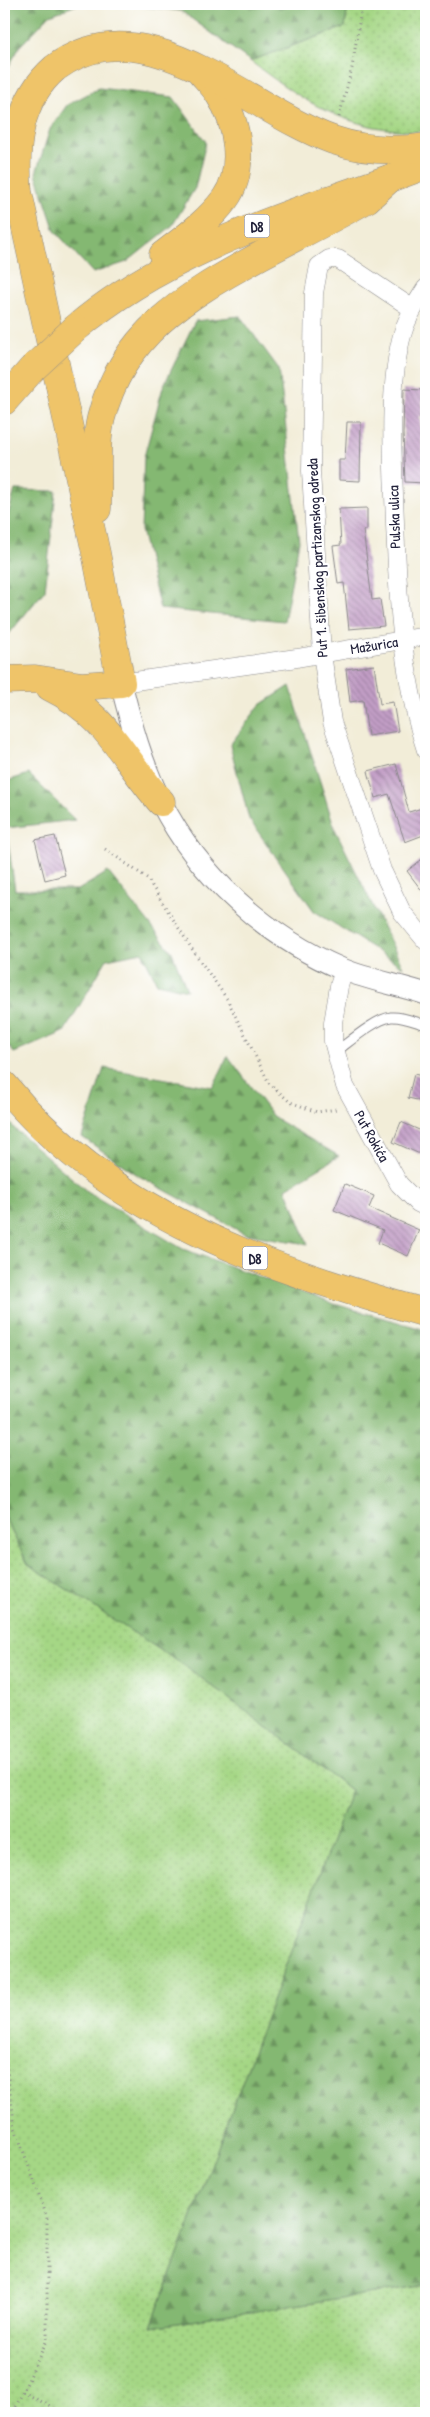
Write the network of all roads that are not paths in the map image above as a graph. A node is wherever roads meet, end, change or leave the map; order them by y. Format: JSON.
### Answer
{"nodes":[{"id":1,"x":192,"y":60,"type":"junction"},
{"id":2,"x":426,"y":147,"type":"edge"},
{"id":3,"x":426,"y":165,"type":"edge"},
{"id":4,"x":389,"y":179,"type":"junction"},
{"id":5,"x":132,"y":286,"type":"junction"},
{"id":6,"x":426,"y":288,"type":"edge"},
{"id":7,"x":413,"y":309,"type":"junction"},
{"id":8,"x":4,"y":401,"type":"edge"},
{"id":9,"x":96,"y":553,"type":"junction"},
{"id":10,"x":426,"y":636,"type":"edge"},
{"id":11,"x":402,"y":641,"type":"junction"},
{"id":12,"x":322,"y":654,"type":"junction"},
{"id":13,"x":4,"y":680,"type":"edge"},
{"id":14,"x":35,"y":680,"type":"junction"},
{"id":15,"x":121,"y":683,"type":"junction"},
{"id":16,"x":426,"y":750,"type":"edge"},
{"id":17,"x":161,"y":802,"type":"junction"},
{"id":18,"x":426,"y":941,"type":"edge"},
{"id":19,"x":344,"y":970,"type":"junction"},
{"id":20,"x":426,"y":994,"type":"edge"},
{"id":21,"x":426,"y":1025,"type":"edge"},
{"id":22,"x":334,"y":1053,"type":"junction"},
{"id":23,"x":4,"y":1084,"type":"edge"},
{"id":24,"x":426,"y":1207,"type":"edge"},
{"id":25,"x":426,"y":1313,"type":"edge"}],
"edges":[{"from":1,"to":2,"type":"main road"},
{"from":1,"to":5,"type":"main road"},
{"from":1,"to":9,"type":"main road"},
{"from":3,"to":4,"type":"main road","number":"D8"},
{"from":4,"to":5,"type":"main road","number":"D8"},
{"from":4,"to":9,"type":"main road"},
{"from":5,"to":8,"type":"main road","number":"D8","bridge":true},
{"from":6,"to":7,"type":"street","name":"Pulska ulica"},
{"from":7,"to":11,"type":"street","name":"Pulska ulica"},
{"from":7,"to":12,"type":"street","name":"Put 1. šibenskog partizanskog odreda"},
{"from":9,"to":15,"type":"main road"},
{"from":10,"to":11,"type":"street","name":"Mažurica"},
{"from":11,"to":12,"type":"street","name":"Mažurica"},
{"from":11,"to":16,"type":"street","name":"Pulska ulica"},
{"from":12,"to":15,"type":"street","name":"Mažurica"},
{"from":12,"to":18,"type":"street","name":"Put 1. šibenskog partizanskog odreda"},
{"from":13,"to":14,"type":"main road"},
{"from":14,"to":15,"type":"main road"},
{"from":14,"to":17,"type":"main road"},
{"from":15,"to":17,"type":"street"},
{"from":17,"to":19,"type":"street"},
{"from":19,"to":20,"type":"street"},
{"from":19,"to":22,"type":"street","name":"Put Rokića"},
{"from":21,"to":22,"type":"lane"},
{"from":22,"to":24,"type":"street","name":"Put Rokića"},
{"from":23,"to":25,"type":"main road","number":"D8"}]}
